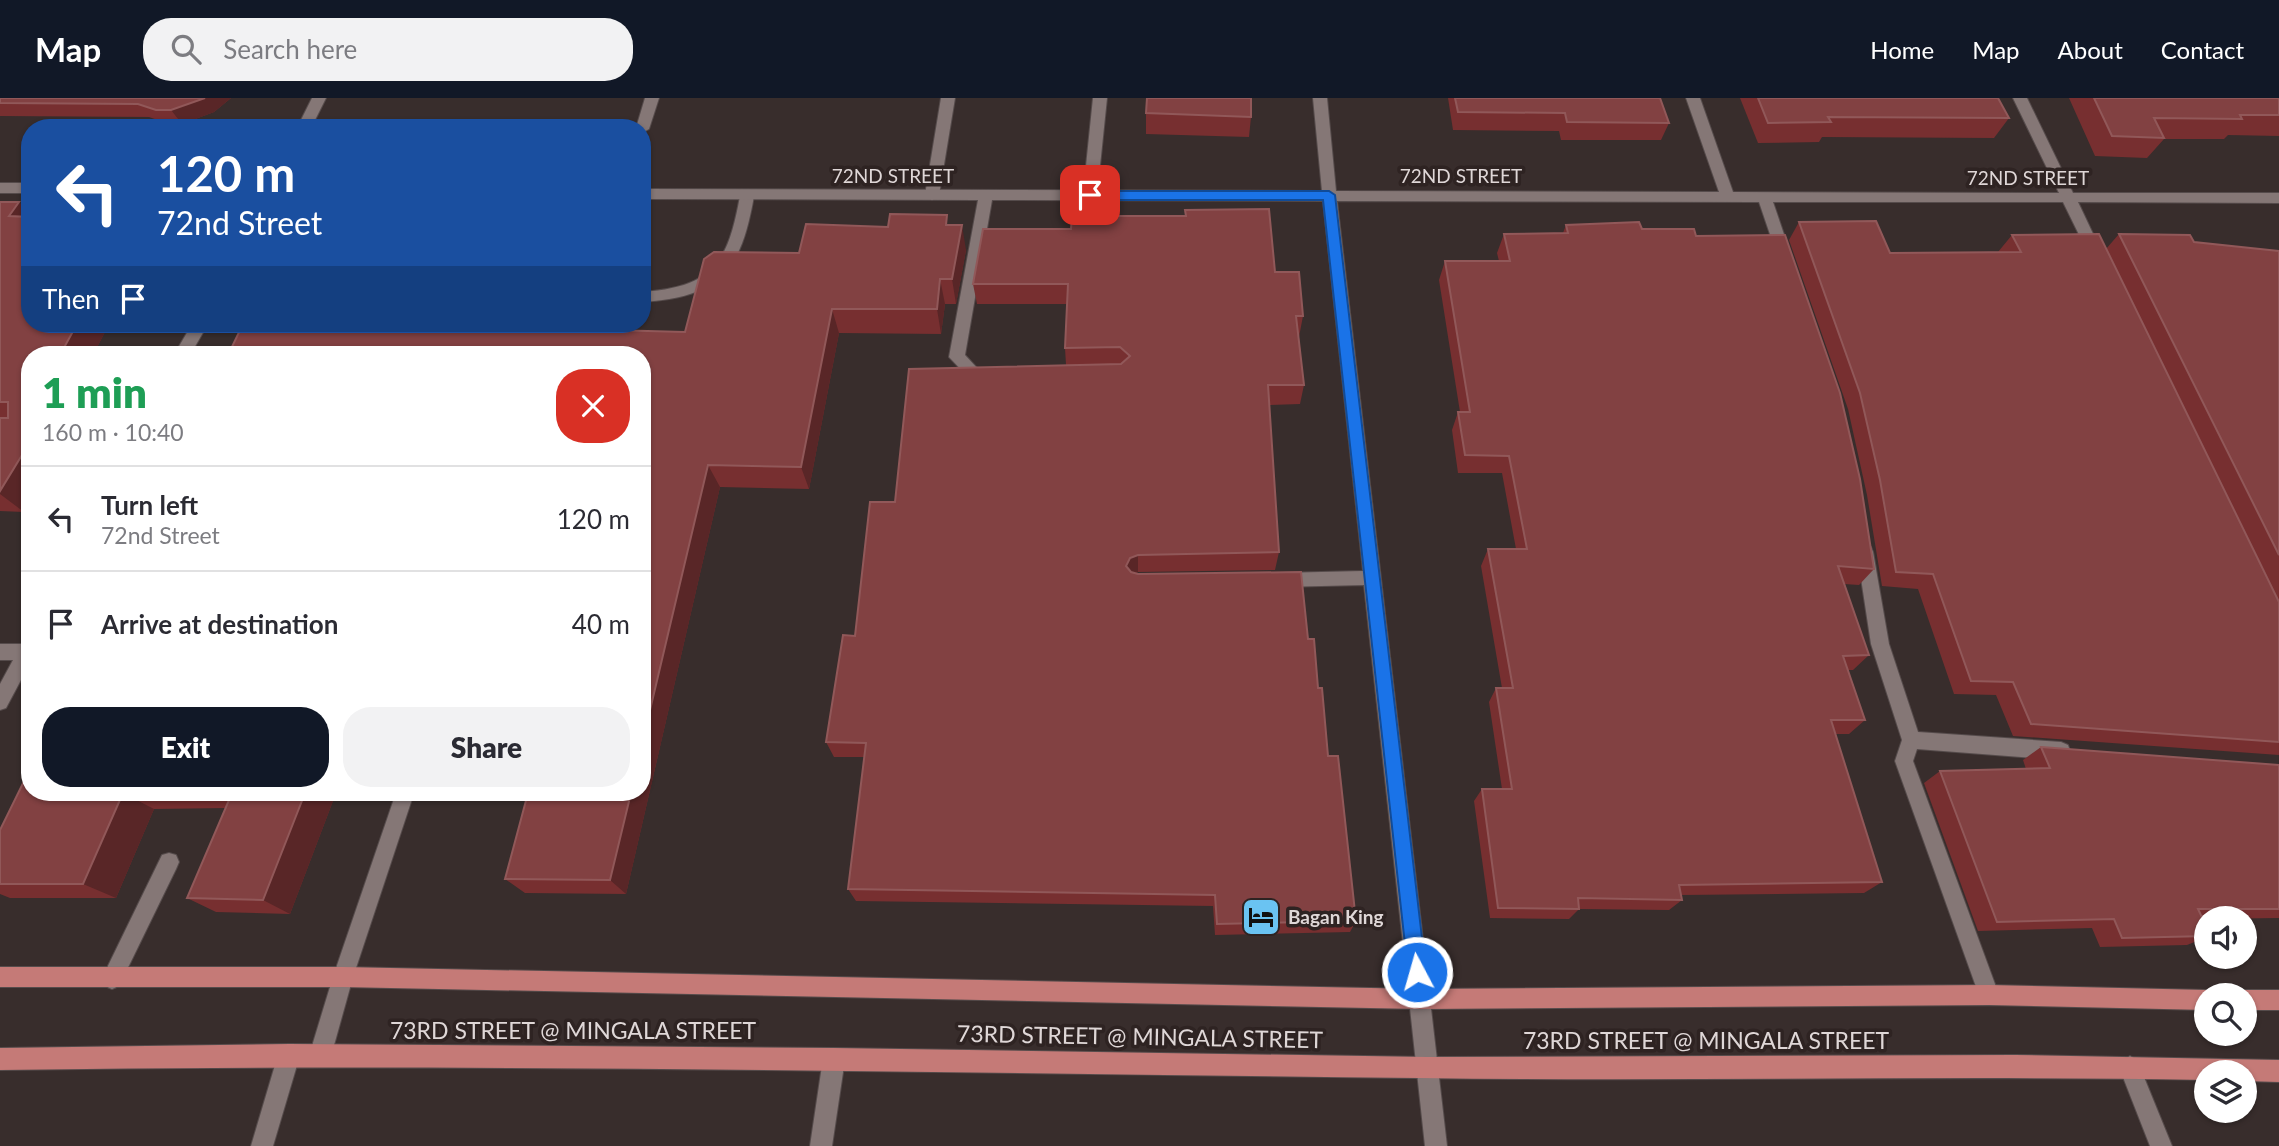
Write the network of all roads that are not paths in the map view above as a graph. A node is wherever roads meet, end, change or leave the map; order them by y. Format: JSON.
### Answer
{"nodes":[{"id":1,"x":319,"y":98,"type":"edge"},
{"id":2,"x":652,"y":98,"type":"edge"},
{"id":3,"x":948,"y":98,"type":"edge"},
{"id":4,"x":1100,"y":98,"type":"edge"},
{"id":5,"x":1321,"y":98,"type":"edge"},
{"id":6,"x":1692,"y":98,"type":"edge"},
{"id":7,"x":2020,"y":98,"type":"edge"},
{"id":8,"x":308,"y":119,"type":"edge"},
{"id":9,"x":645,"y":119,"type":"edge"},
{"id":10,"x":0,"y":188,"type":"edge"},
{"id":11,"x":21,"y":188,"type":"edge"},
{"id":12,"x":651,"y":194,"type":"edge"},
{"id":13,"x":932,"y":195,"type":"junction"},
{"id":14,"x":986,"y":195,"type":"junction"},
{"id":15,"x":1090,"y":195,"type":"junction"},
{"id":16,"x":1329,"y":195,"type":"junction"},
{"id":17,"x":1727,"y":196,"type":"junction"},
{"id":18,"x":1764,"y":196,"type":"junction"},
{"id":19,"x":747,"y":197,"type":"junction"},
{"id":20,"x":2069,"y":197,"type":"junction"},
{"id":21,"x":2279,"y":198,"type":"edge"},
{"id":22,"x":1790,"y":271,"type":"edge"},
{"id":23,"x":2105,"y":273,"type":"edge"},
{"id":24,"x":651,"y":296,"type":"edge"},
{"id":25,"x":1007,"y":379,"type":"edge"},
{"id":26,"x":1863,"y":537,"type":"edge"},
{"id":27,"x":1374,"y":578,"type":"junction"},
{"id":28,"x":1263,"y":580,"type":"edge"},
{"id":29,"x":21,"y":649,"type":"edge"},
{"id":30,"x":0,"y":652,"type":"edge"},
{"id":31,"x":21,"y":662,"type":"edge"},
{"id":32,"x":0,"y":702,"type":"edge"},
{"id":33,"x":1911,"y":740,"type":"junction"},
{"id":34,"x":2075,"y":752,"type":"edge"},
{"id":35,"x":402,"y":801,"type":"edge"},
{"id":36,"x":169,"y":862,"type":"dead end"},
{"id":37,"x":0,"y":977,"type":"edge"},
{"id":38,"x":343,"y":977,"type":"junction"},
{"id":39,"x":112,"y":979,"type":"junction"},
{"id":40,"x":1989,"y":995,"type":"junction"},
{"id":41,"x":1420,"y":999,"type":"junction"},
{"id":42,"x":2194,"y":1000,"type":"edge"},
{"id":43,"x":2257,"y":1000,"type":"edge"},
{"id":44,"x":2279,"y":1000,"type":"edge"},
{"id":45,"x":289,"y":1055,"type":"junction"},
{"id":46,"x":320,"y":1056,"type":"junction"},
{"id":47,"x":0,"y":1059,"type":"edge"},
{"id":48,"x":834,"y":1059,"type":"junction"},
{"id":49,"x":2130,"y":1067,"type":"junction"},
{"id":50,"x":1427,"y":1068,"type":"junction"},
{"id":51,"x":2279,"y":1071,"type":"edge"},
{"id":52,"x":262,"y":1146,"type":"edge"},
{"id":53,"x":821,"y":1146,"type":"edge"},
{"id":54,"x":1436,"y":1146,"type":"edge"},
{"id":55,"x":2161,"y":1146,"type":"edge"}],
"edges":[{"from":1,"to":8,"type":"street"},
{"from":2,"to":9,"type":"street"},
{"from":3,"to":13,"type":"street"},
{"from":4,"to":15,"type":"street"},
{"from":5,"to":16,"type":"street"},
{"from":6,"to":17,"type":"street"},
{"from":7,"to":20,"type":"street"},
{"from":10,"to":11,"type":"street"},
{"from":12,"to":19,"type":"street","name":"72ND STREET"},
{"from":13,"to":14,"type":"street","name":"72ND STREET"},
{"from":13,"to":19,"type":"street","name":"72ND STREET"},
{"from":14,"to":15,"type":"street","name":"72ND STREET"},
{"from":14,"to":25,"type":"street"},
{"from":15,"to":16,"type":"street","name":"72ND STREET"},
{"from":16,"to":17,"type":"street","name":"72ND STREET"},
{"from":16,"to":27,"type":"street"},
{"from":17,"to":18,"type":"street","name":"72ND STREET"},
{"from":18,"to":20,"type":"street","name":"72ND STREET"},
{"from":18,"to":22,"type":"street"},
{"from":19,"to":24,"type":"street"},
{"from":20,"to":21,"type":"street","name":"72ND STREET"},
{"from":20,"to":23,"type":"street"},
{"from":26,"to":33,"type":"street"},
{"from":27,"to":28,"type":"street"},
{"from":27,"to":41,"type":"street"},
{"from":29,"to":30,"type":"street"},
{"from":31,"to":32,"type":"street"},
{"from":33,"to":34,"type":"street"},
{"from":33,"to":40,"type":"street"},
{"from":35,"to":38,"type":"street"},
{"from":36,"to":39,"type":"street"},
{"from":37,"to":39,"type":"main road"},
{"from":38,"to":39,"type":"main road"},
{"from":38,"to":41,"type":"main road"},
{"from":38,"to":46,"type":"street"},
{"from":40,"to":41,"type":"main road"},
{"from":40,"to":42,"type":"main road"},
{"from":41,"to":50,"type":"street"},
{"from":43,"to":44,"type":"main road"},
{"from":45,"to":46,"type":"main road","name":"73RD STREET @ MINGALA STREET"},
{"from":45,"to":47,"type":"main road","name":"73RD STREET @ MINGALA STREET"},
{"from":45,"to":52,"type":"street"},
{"from":46,"to":48,"type":"main road","name":"73RD STREET @ MINGALA STREET"},
{"from":48,"to":50,"type":"main road","name":"73RD STREET @ MINGALA STREET"},
{"from":48,"to":53,"type":"street"},
{"from":49,"to":50,"type":"main road","name":"73RD STREET @ MINGALA STREET"},
{"from":49,"to":51,"type":"main road","name":"73RD STREET @ MINGALA STREET"},
{"from":49,"to":55,"type":"street"},
{"from":50,"to":54,"type":"street"}]}
